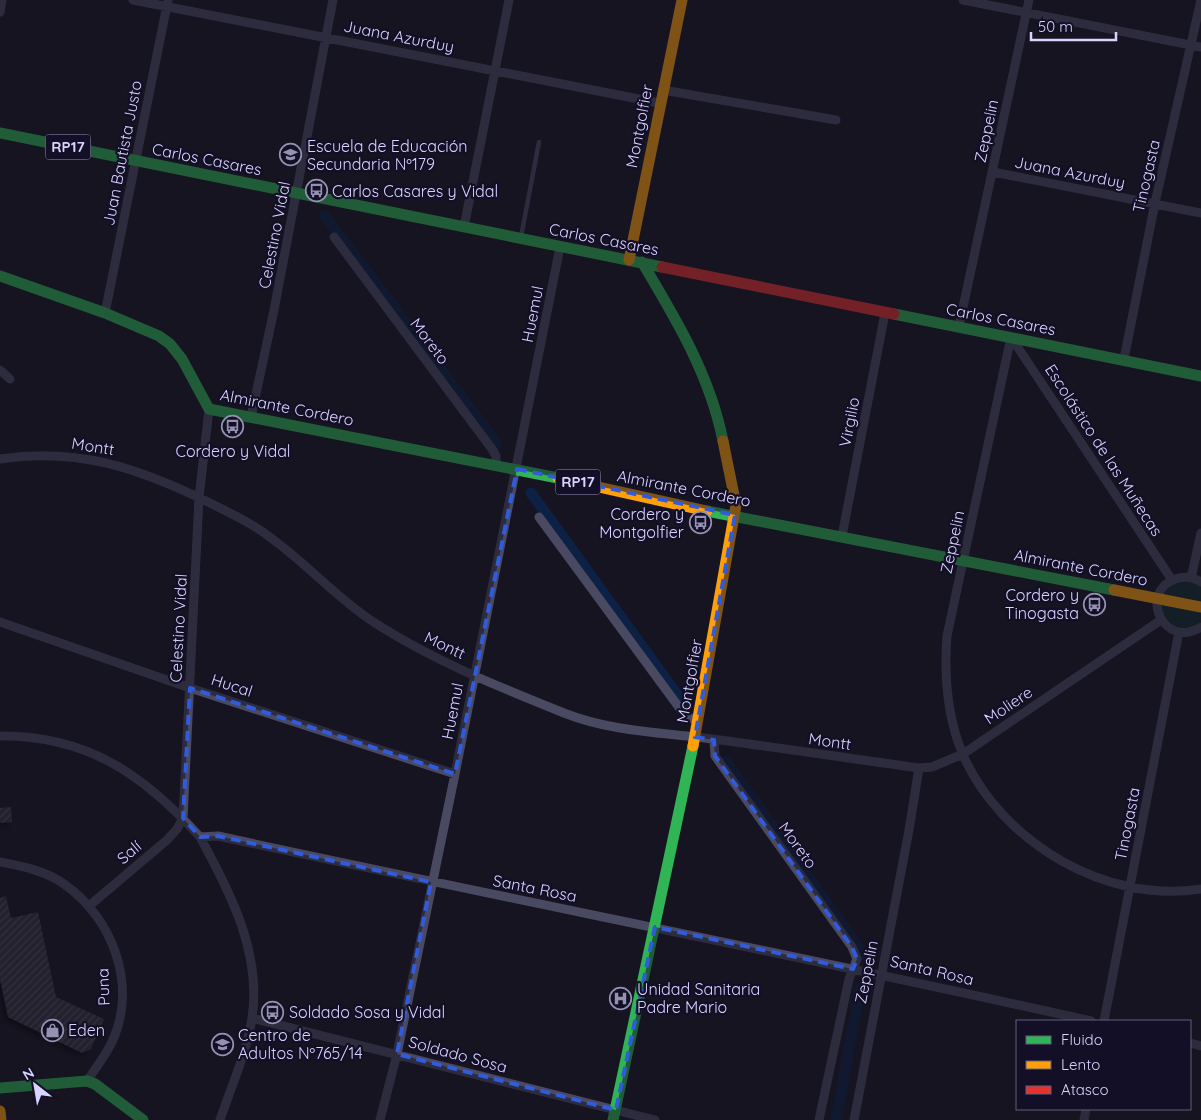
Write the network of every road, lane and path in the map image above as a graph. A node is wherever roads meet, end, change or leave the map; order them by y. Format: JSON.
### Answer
{"nodes":[{"id":1,"x":2,"y":0,"type":"edge"},
{"id":2,"x":133,"y":0,"type":"edge"},
{"id":3,"x":333,"y":0,"type":"edge"},
{"id":4,"x":509,"y":0,"type":"edge"},
{"id":5,"x":682,"y":0,"type":"edge"},
{"id":6,"x":963,"y":0,"type":"edge"},
{"id":7,"x":1029,"y":0,"type":"edge"},
{"id":8,"x":1201,"y":0,"type":"edge"},
{"id":9,"x":168,"y":4,"type":"edge"},
{"id":10,"x":0,"y":12,"type":"edge"},
{"id":11,"x":1026,"y":13,"type":"junction"},
{"id":12,"x":326,"y":37,"type":"junction"},
{"id":13,"x":1191,"y":45,"type":"junction"},
{"id":14,"x":1201,"y":47,"type":"edge"},
{"id":15,"x":494,"y":70,"type":"junction"},
{"id":16,"x":662,"y":90,"type":"junction"},
{"id":17,"x":659,"y":103,"type":"junction"},
{"id":18,"x":836,"y":120,"type":"dead end"},
{"id":19,"x":0,"y":133,"type":"edge"},
{"id":20,"x":539,"y":142,"type":"dead end"},
{"id":21,"x":136,"y":161,"type":"junction"},
{"id":22,"x":993,"y":172,"type":"junction"},
{"id":23,"x":297,"y":193,"type":"junction"},
{"id":24,"x":1155,"y":203,"type":"junction"},
{"id":25,"x":1201,"y":213,"type":"edge"},
{"id":26,"x":464,"y":227,"type":"junction"},
{"id":27,"x":334,"y":237,"type":"dead end"},
{"id":28,"x":521,"y":239,"type":"junction"},
{"id":29,"x":560,"y":247,"type":"junction"},
{"id":30,"x":629,"y":260,"type":"junction"},
{"id":31,"x":642,"y":262,"type":"junction"},
{"id":32,"x":0,"y":276,"type":"edge"},
{"id":33,"x":105,"y":313,"type":"junction"},
{"id":34,"x":885,"y":313,"type":"junction"},
{"id":35,"x":959,"y":326,"type":"junction"},
{"id":36,"x":1011,"y":337,"type":"junction"},
{"id":37,"x":1124,"y":359,"type":"junction"},
{"id":38,"x":0,"y":370,"type":"edge"},
{"id":39,"x":1201,"y":376,"type":"edge"},
{"id":40,"x":10,"y":379,"type":"dead end"},
{"id":41,"x":209,"y":409,"type":"junction"},
{"id":42,"x":251,"y":417,"type":"junction"},
{"id":43,"x":0,"y":459,"type":"edge"},
{"id":44,"x":496,"y":465,"type":"junction"},
{"id":45,"x":517,"y":469,"type":"junction"},
{"id":46,"x":200,"y":498,"type":"junction"},
{"id":47,"x":735,"y":515,"type":"junction"},
{"id":48,"x":539,"y":517,"type":"dead end"},
{"id":49,"x":1201,"y":533,"type":"edge"},
{"id":50,"x":842,"y":536,"type":"junction"},
{"id":51,"x":963,"y":561,"type":"junction"},
{"id":52,"x":1191,"y":578,"type":"junction"},
{"id":53,"x":1172,"y":580,"type":"junction"},
{"id":54,"x":1201,"y":582,"type":"edge"},
{"id":55,"x":1158,"y":598,"type":"junction"},
{"id":56,"x":1201,"y":607,"type":"edge"},
{"id":57,"x":1161,"y":620,"type":"junction"},
{"id":58,"x":0,"y":622,"type":"edge"},
{"id":59,"x":1201,"y":629,"type":"edge"},
{"id":60,"x":1179,"y":632,"type":"junction"},
{"id":61,"x":474,"y":675,"type":"junction"},
{"id":62,"x":190,"y":688,"type":"junction"},
{"id":63,"x":698,"y":720,"type":"junction"},
{"id":64,"x":0,"y":736,"type":"edge"},
{"id":65,"x":695,"y":737,"type":"junction"},
{"id":66,"x":714,"y":740,"type":"junction"},
{"id":67,"x":963,"y":754,"type":"junction"},
{"id":68,"x":919,"y":768,"type":"junction"},
{"id":69,"x":455,"y":774,"type":"junction"},
{"id":70,"x":183,"y":818,"type":"junction"},
{"id":71,"x":200,"y":837,"type":"junction"},
{"id":72,"x":0,"y":862,"type":"edge"},
{"id":73,"x":431,"y":882,"type":"junction"},
{"id":74,"x":1130,"y":888,"type":"junction"},
{"id":75,"x":1201,"y":889,"type":"edge"},
{"id":76,"x":89,"y":906,"type":"junction"},
{"id":77,"x":655,"y":927,"type":"junction"},
{"id":78,"x":853,"y":969,"type":"junction"},
{"id":79,"x":880,"y":974,"type":"junction"},
{"id":80,"x":252,"y":1018,"type":"junction"},
{"id":81,"x":1087,"y":1020,"type":"edge"},
{"id":82,"x":1104,"y":1020,"type":"edge"},
{"id":83,"x":397,"y":1054,"type":"junction"},
{"id":84,"x":87,"y":1080,"type":"junction"},
{"id":85,"x":0,"y":1088,"type":"edge"},
{"id":86,"x":0,"y":1111,"type":"edge"},
{"id":87,"x":614,"y":1115,"type":"edge"},
{"id":88,"x":1,"y":1120,"type":"edge"},
{"id":89,"x":143,"y":1120,"type":"edge"},
{"id":90,"x":220,"y":1120,"type":"edge"},
{"id":91,"x":380,"y":1120,"type":"edge"},
{"id":92,"x":655,"y":1120,"type":"edge"},
{"id":93,"x":819,"y":1120,"type":"edge"},
{"id":94,"x":854,"y":1120,"type":"edge"}],
"edges":[{"from":1,"to":10,"type":"street"},
{"from":2,"to":9,"type":"street","name":"Juana Azurduy"},
{"from":3,"to":12,"type":"street","name":"Celestino Vidal"},
{"from":4,"to":15,"type":"street"},
{"from":5,"to":16,"type":"main road","name":"Montgolfier"},
{"from":6,"to":11,"type":"street"},
{"from":7,"to":11,"type":"street","name":"Zeppelin"},
{"from":8,"to":13,"type":"street","name":"Tinogasta"},
{"from":9,"to":12,"type":"street","name":"Juana Azurduy"},
{"from":9,"to":21,"type":"street","name":"Juan Bautista Justo"},
{"from":11,"to":13,"type":"street"},
{"from":11,"to":22,"type":"street","name":"Zeppelin"},
{"from":12,"to":15,"type":"street","name":"Juana Azurduy"},
{"from":12,"to":23,"type":"street","name":"Celestino Vidal"},
{"from":13,"to":14,"type":"street"},
{"from":13,"to":24,"type":"street","name":"Tinogasta"},
{"from":15,"to":17,"type":"street","name":"Juana Azurduy"},
{"from":15,"to":26,"type":"street"},
{"from":16,"to":17,"type":"main road","name":"Montgolfier"},
{"from":16,"to":18,"type":"street"},
{"from":17,"to":30,"type":"main road","name":"Montgolfier"},
{"from":19,"to":21,"type":"main road","name":"Carlos Casares","number":"RP17"},
{"from":20,"to":28,"type":"lane"},
{"from":21,"to":23,"type":"main road","name":"Carlos Casares","number":"RP17"},
{"from":21,"to":33,"type":"street","name":"Juan Bautista Justo"},
{"from":22,"to":24,"type":"street","name":"Juana Azurduy"},
{"from":22,"to":35,"type":"street","name":"Zeppelin"},
{"from":23,"to":26,"type":"main road","name":"Carlos Casares","number":"RP17"},
{"from":23,"to":42,"type":"street","name":"Celestino Vidal"},
{"from":24,"to":25,"type":"street","name":"Juana Azurduy"},
{"from":24,"to":37,"type":"street","name":"Tinogasta"},
{"from":26,"to":28,"type":"main road","name":"Carlos Casares","number":"RP17"},
{"from":27,"to":44,"type":"street","name":"Moreto"},
{"from":28,"to":29,"type":"main road","name":"Carlos Casares","number":"RP17"},
{"from":29,"to":30,"type":"main road","name":"Carlos Casares","number":"RP17"},
{"from":29,"to":45,"type":"street","name":"Huemul"},
{"from":30,"to":31,"type":"main road","name":"Carlos Casares","number":"RP17"},
{"from":31,"to":34,"type":"main road","name":"Carlos Casares","number":"RP17"},
{"from":31,"to":47,"type":"main road","name":"Montgolfier"},
{"from":32,"to":33,"type":"main road","name":"Almirante Cordero"},
{"from":33,"to":41,"type":"main road","name":"Almirante Cordero"},
{"from":34,"to":35,"type":"main road","name":"Carlos Casares","number":"RP17"},
{"from":34,"to":50,"type":"street","name":"Virgilio"},
{"from":35,"to":36,"type":"main road","name":"Carlos Casares","number":"RP17"},
{"from":36,"to":37,"type":"main road","name":"Carlos Casares","number":"RP17"},
{"from":36,"to":51,"type":"street","name":"Zeppelin"},
{"from":36,"to":53,"type":"street","name":"Escolástico de las Muñecas"},
{"from":37,"to":39,"type":"main road","name":"Carlos Casares","number":"RP17"},
{"from":38,"to":40,"type":"street"},
{"from":41,"to":42,"type":"main road","name":"Almirante Cordero","number":"RP17"},
{"from":41,"to":46,"type":"street","name":"Celestino Vidal"},
{"from":42,"to":44,"type":"main road","name":"Almirante Cordero","number":"RP17"},
{"from":43,"to":46,"type":"street","name":"Montt"},
{"from":44,"to":45,"type":"main road","name":"Almirante Cordero","number":"RP17"},
{"from":45,"to":47,"type":"main road","name":"Almirante Cordero","number":"RP17"},
{"from":45,"to":61,"type":"street","name":"Huemul"},
{"from":46,"to":61,"type":"street","name":"Montt"},
{"from":46,"to":62,"type":"street","name":"Celestino Vidal"},
{"from":47,"to":50,"type":"main road","name":"Almirante Cordero","number":"RP17"},
{"from":47,"to":63,"type":"main road","name":"Montgolfier"},
{"from":48,"to":63,"type":"street"},
{"from":49,"to":52,"type":"street"},
{"from":50,"to":51,"type":"main road","name":"Almirante Cordero","number":"RP17"},
{"from":51,"to":55,"type":"main road","name":"Almirante Cordero","number":"RP17"},
{"from":51,"to":67,"type":"street","name":"Zeppelin"},
{"from":52,"to":53,"type":"street"},
{"from":52,"to":54,"type":"street"},
{"from":53,"to":55,"type":"street"},
{"from":55,"to":56,"type":"main road","name":"Almirante Cordero","number":"RP17"},
{"from":55,"to":57,"type":"street"},
{"from":57,"to":60,"type":"street"},
{"from":57,"to":67,"type":"street","name":"Moliere"},
{"from":58,"to":62,"type":"street","name":"Hucal"},
{"from":59,"to":60,"type":"street"},
{"from":60,"to":74,"type":"street","name":"Tinogasta"},
{"from":61,"to":65,"type":"street","name":"Montt"},
{"from":61,"to":69,"type":"street","name":"Huemul"},
{"from":62,"to":69,"type":"street","name":"Hucal"},
{"from":62,"to":70,"type":"street","name":"Celestino Vidal"},
{"from":63,"to":65,"type":"main road","name":"Montgolfier"},
{"from":64,"to":70,"type":"street"},
{"from":65,"to":66,"type":"street","name":"Montt"},
{"from":65,"to":77,"type":"main road","name":"Montgolfier"},
{"from":66,"to":68,"type":"street","name":"Montt"},
{"from":66,"to":78,"type":"street","name":"Moreto"},
{"from":67,"to":68,"type":"street","name":"Moliere"},
{"from":67,"to":74,"type":"street"},
{"from":68,"to":79,"type":"street","name":"Zeppelin"},
{"from":69,"to":73,"type":"street","name":"Huemul"},
{"from":70,"to":71,"type":"street"},
{"from":70,"to":76,"type":"street","name":"Salí"},
{"from":71,"to":73,"type":"street","name":"Santa Rosa"},
{"from":71,"to":80,"type":"street"},
{"from":72,"to":76,"type":"street","name":"Puna"},
{"from":73,"to":77,"type":"street","name":"Santa Rosa"},
{"from":73,"to":83,"type":"street","name":"Huemul"},
{"from":74,"to":75,"type":"street"},
{"from":74,"to":82,"type":"street","name":"Tinogasta"},
{"from":76,"to":84,"type":"street","name":"Puna"},
{"from":77,"to":78,"type":"street","name":"Santa Rosa"},
{"from":77,"to":87,"type":"main road","name":"Montgolfier"},
{"from":78,"to":79,"type":"street","name":"Santa Rosa"},
{"from":78,"to":93,"type":"street","name":"Zeppelin"},
{"from":79,"to":81,"type":"street","name":"Santa Rosa"},
{"from":79,"to":94,"type":"street","name":"Zeppelin"},
{"from":80,"to":83,"type":"street","name":"Soldado Sosa"},
{"from":80,"to":90,"type":"street"},
{"from":83,"to":87,"type":"street","name":"Soldado Sosa"},
{"from":83,"to":91,"type":"street","name":"Huemul"},
{"from":84,"to":85,"type":"main road"},
{"from":84,"to":89,"type":"main road"},
{"from":86,"to":88,"type":"main road"},
{"from":87,"to":92,"type":"street","name":"Soldado Sosa"}]}
